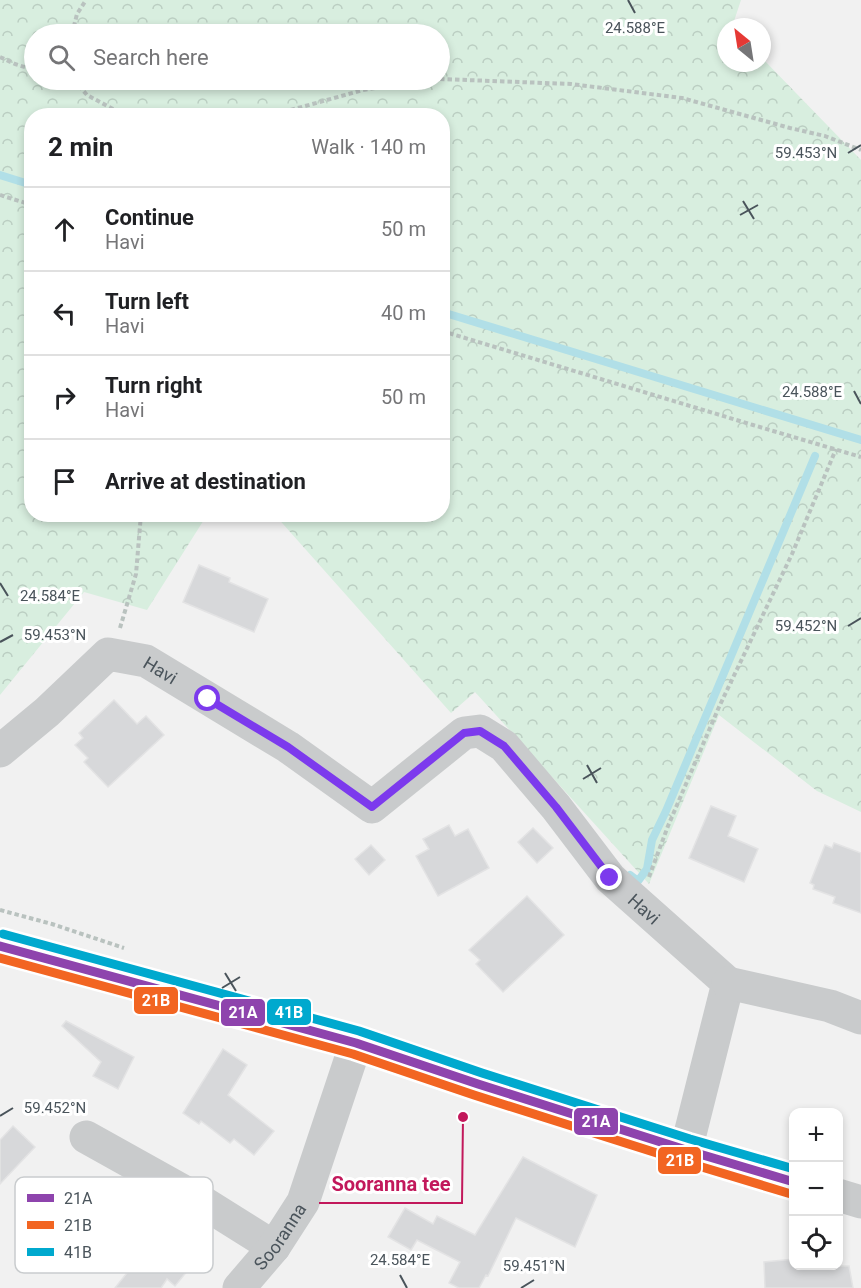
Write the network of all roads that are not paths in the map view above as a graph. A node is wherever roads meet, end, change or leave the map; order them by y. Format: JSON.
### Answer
{"nodes":[{"id":1,"x":0,"y":751,"type":"edge"},
{"id":2,"x":0,"y":946,"type":"edge"},
{"id":3,"x":728,"y":983,"type":"junction"},
{"id":4,"x":861,"y":1018,"type":"edge"},
{"id":5,"x":356,"y":1043,"type":"junction"},
{"id":6,"x":86,"y":1137,"type":"dead end"},
{"id":7,"x":686,"y":1150,"type":"junction"},
{"id":8,"x":157,"y":1177,"type":"edge"},
{"id":9,"x":789,"y":1181,"type":"edge"},
{"id":10,"x":843,"y":1197,"type":"edge"},
{"id":11,"x":861,"y":1202,"type":"edge"},
{"id":12,"x":213,"y":1209,"type":"edge"},
{"id":13,"x":274,"y":1247,"type":"junction"},
{"id":14,"x":239,"y":1288,"type":"edge"}],
"edges":[{"from":1,"to":3,"type":"street","name":"Havi"},
{"from":2,"to":5,"type":"street"},
{"from":3,"to":4,"type":"street","name":"Havi"},
{"from":3,"to":7,"type":"street"},
{"from":5,"to":7,"type":"street"},
{"from":5,"to":13,"type":"street","name":"Sooranna"},
{"from":6,"to":8,"type":"street"},
{"from":7,"to":9,"type":"street"},
{"from":10,"to":11,"type":"street"},
{"from":12,"to":13,"type":"street"},
{"from":13,"to":14,"type":"street","name":"Sooranna"}]}
